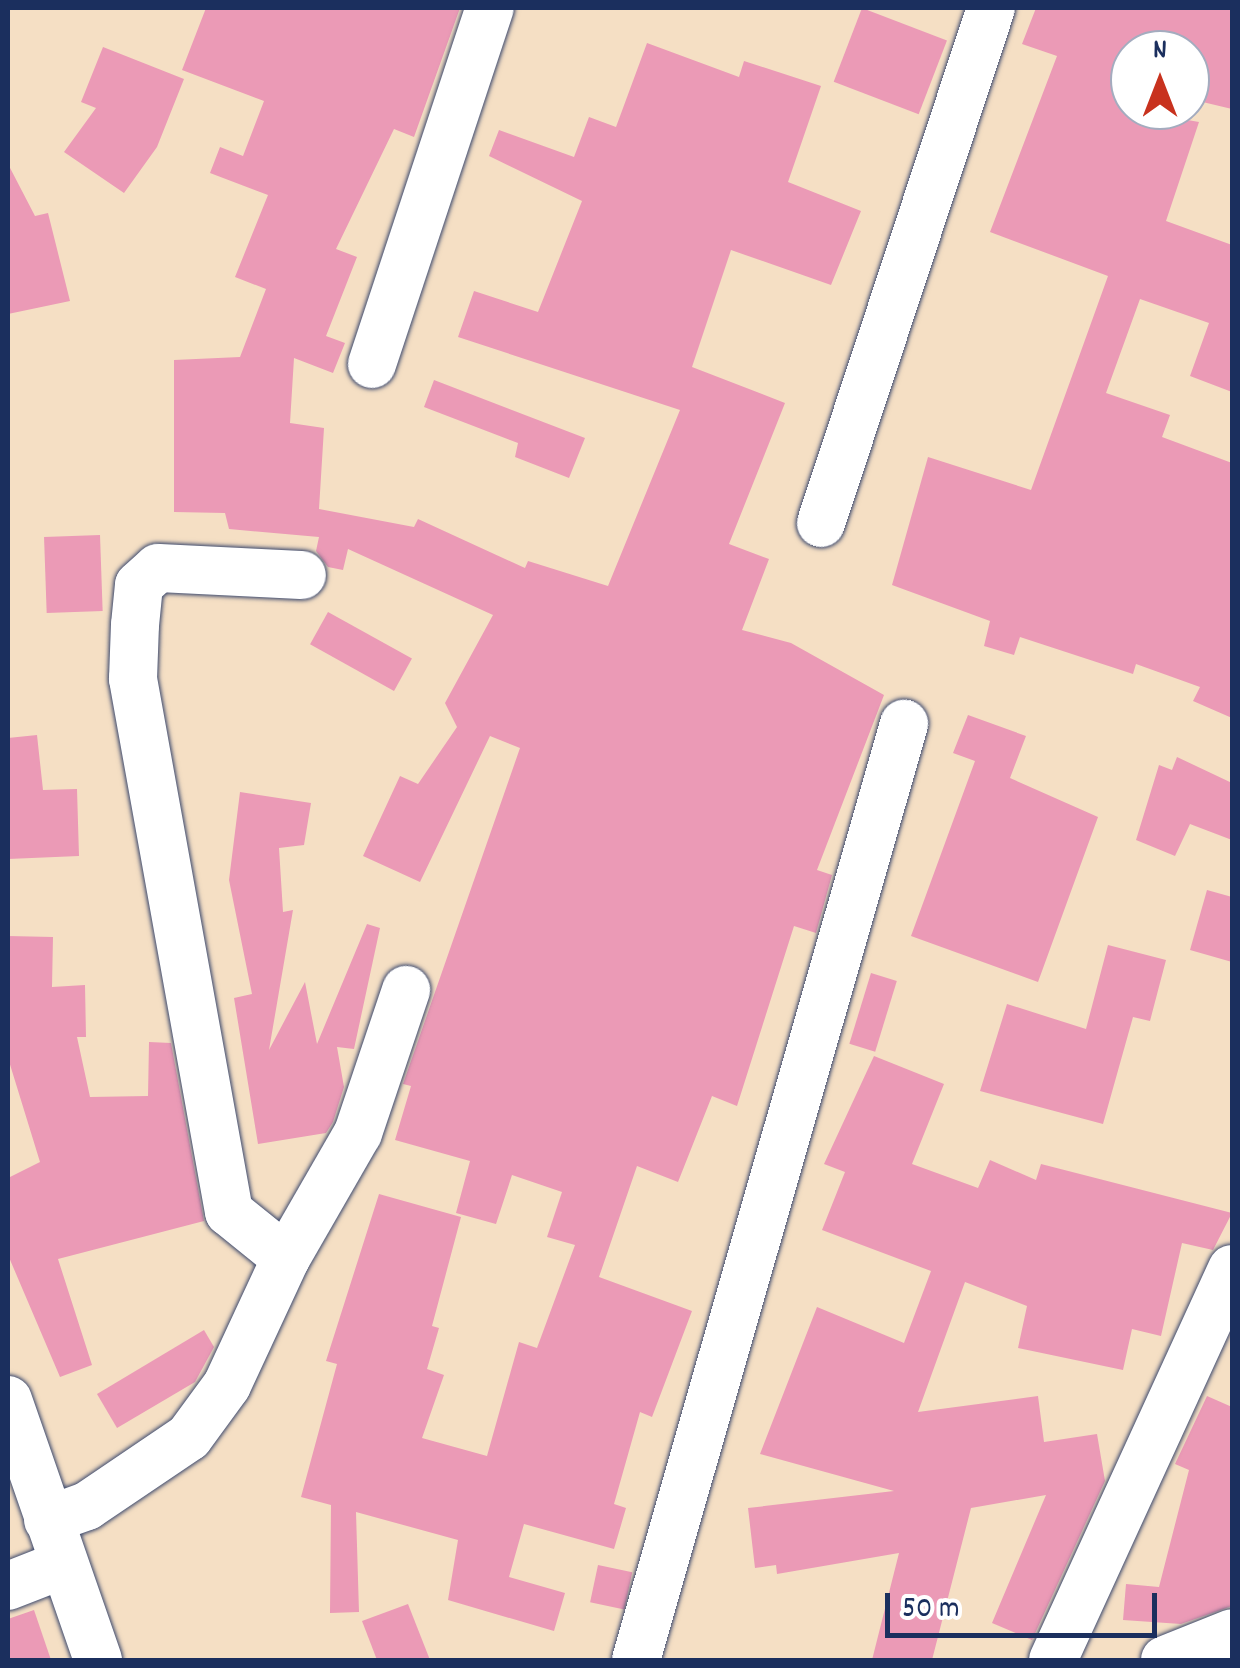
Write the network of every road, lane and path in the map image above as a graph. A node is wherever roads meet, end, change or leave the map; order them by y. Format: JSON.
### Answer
{"nodes":[{"id":1,"x":490,"y":8,"type":"edge"},
{"id":2,"x":991,"y":8,"type":"edge"},
{"id":3,"x":372,"y":364,"type":"dead end"},
{"id":4,"x":821,"y":523,"type":"dead end"},
{"id":5,"x":302,"y":575,"type":"dead end"},
{"id":6,"x":904,"y":724,"type":"dead end"},
{"id":7,"x":406,"y":990,"type":"dead end"},
{"id":8,"x":286,"y":1258,"type":"junction"},
{"id":9,"x":1232,"y":1269,"type":"edge"},
{"id":10,"x":8,"y":1400,"type":"edge"},
{"id":11,"x":56,"y":1542,"type":"junction"},
{"id":12,"x":8,"y":1586,"type":"edge"},
{"id":13,"x":1232,"y":1633,"type":"edge"},
{"id":14,"x":98,"y":1660,"type":"edge"},
{"id":15,"x":636,"y":1660,"type":"edge"},
{"id":16,"x":1053,"y":1660,"type":"edge"},
{"id":17,"x":1165,"y":1660,"type":"edge"}],
"edges":[{"from":1,"to":3,"type":"street"},
{"from":2,"to":4,"type":"street"},
{"from":5,"to":8,"type":"street"},
{"from":6,"to":15,"type":"street"},
{"from":7,"to":8,"type":"street"},
{"from":8,"to":11,"type":"street"},
{"from":9,"to":16,"type":"street"},
{"from":10,"to":11,"type":"street"},
{"from":11,"to":12,"type":"street"},
{"from":11,"to":14,"type":"street"},
{"from":13,"to":17,"type":"street"}]}
